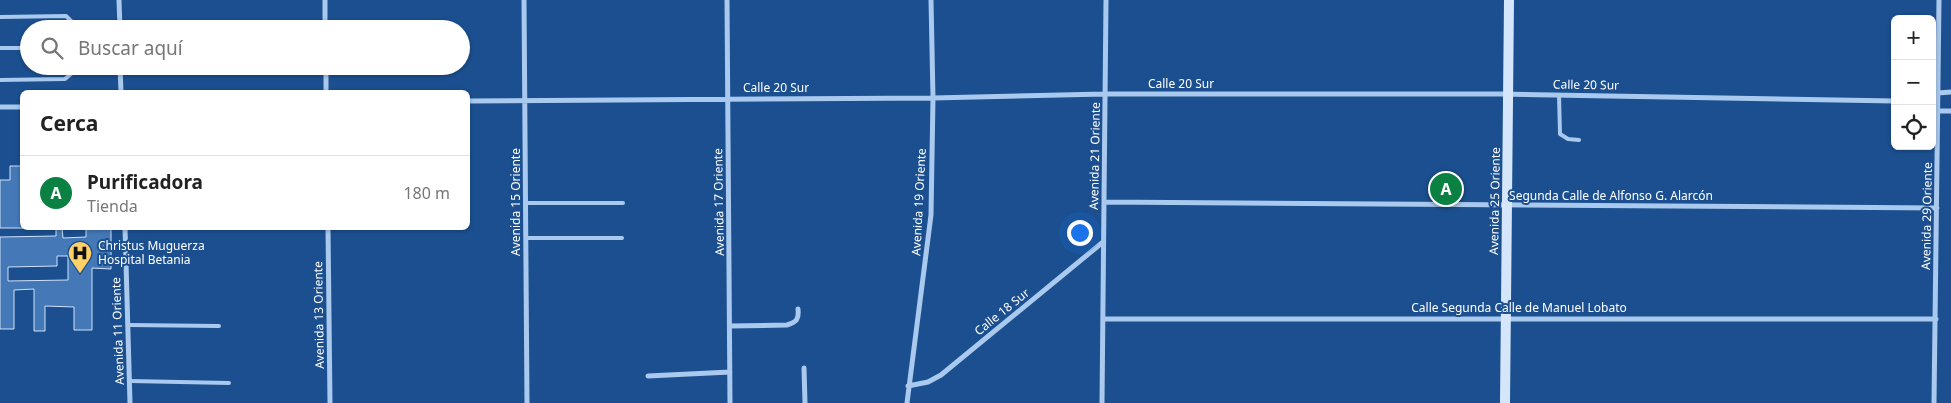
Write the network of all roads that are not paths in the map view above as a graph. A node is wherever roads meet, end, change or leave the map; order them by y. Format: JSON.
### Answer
{"nodes":[{"id":1,"x":119,"y":0,"type":"edge"},
{"id":2,"x":325,"y":0,"type":"edge"},
{"id":3,"x":524,"y":0,"type":"edge"},
{"id":4,"x":727,"y":0,"type":"edge"},
{"id":5,"x":931,"y":0,"type":"edge"},
{"id":6,"x":1106,"y":0,"type":"edge"},
{"id":7,"x":1509,"y":0,"type":"edge"},
{"id":8,"x":1939,"y":0,"type":"edge"},
{"id":9,"x":0,"y":17,"type":"edge"},
{"id":10,"x":70,"y":20,"type":"edge"},
{"id":11,"x":120,"y":20,"type":"edge"},
{"id":12,"x":325,"y":20,"type":"edge"},
{"id":13,"x":0,"y":48,"type":"edge"},
{"id":14,"x":20,"y":48,"type":"edge"},
{"id":15,"x":69,"y":75,"type":"edge"},
{"id":16,"x":120,"y":75,"type":"edge"},
{"id":17,"x":326,"y":75,"type":"edge"},
{"id":18,"x":0,"y":80,"type":"edge"},
{"id":19,"x":121,"y":90,"type":"edge"},
{"id":20,"x":326,"y":90,"type":"edge"},
{"id":21,"x":1951,"y":92,"type":"edge"},
{"id":22,"x":1938,"y":93,"type":"junction"},
{"id":23,"x":1105,"y":94,"type":"junction"},
{"id":24,"x":1508,"y":94,"type":"junction"},
{"id":25,"x":1559,"y":94,"type":"junction"},
{"id":26,"x":728,"y":98,"type":"junction"},
{"id":27,"x":932,"y":98,"type":"junction"},
{"id":28,"x":470,"y":101,"type":"edge"},
{"id":29,"x":525,"y":101,"type":"junction"},
{"id":30,"x":1891,"y":101,"type":"edge"},
{"id":31,"x":20,"y":106,"type":"edge"},
{"id":32,"x":0,"y":107,"type":"edge"},
{"id":33,"x":1951,"y":110,"type":"edge"},
{"id":34,"x":1938,"y":111,"type":"junction"},
{"id":35,"x":1579,"y":140,"type":"dead end"},
{"id":36,"x":1104,"y":202,"type":"junction"},
{"id":37,"x":623,"y":203,"type":"dead end"},
{"id":38,"x":526,"y":204,"type":"junction"},
{"id":39,"x":1507,"y":205,"type":"junction"},
{"id":40,"x":1937,"y":208,"type":"junction"},
{"id":41,"x":125,"y":230,"type":"edge"},
{"id":42,"x":328,"y":230,"type":"edge"},
{"id":43,"x":526,"y":238,"type":"junction"},
{"id":44,"x":622,"y":238,"type":"dead end"},
{"id":45,"x":1103,"y":242,"type":"junction"},
{"id":46,"x":798,"y":309,"type":"dead end"},
{"id":47,"x":1506,"y":318,"type":"junction"},
{"id":48,"x":1103,"y":319,"type":"junction"},
{"id":49,"x":1936,"y":319,"type":"junction"},
{"id":50,"x":128,"y":324,"type":"junction"},
{"id":51,"x":219,"y":326,"type":"dead end"},
{"id":52,"x":730,"y":326,"type":"junction"},
{"id":53,"x":804,"y":368,"type":"dead end"},
{"id":54,"x":730,"y":372,"type":"junction"},
{"id":55,"x":648,"y":376,"type":"dead end"},
{"id":56,"x":130,"y":381,"type":"junction"},
{"id":57,"x":229,"y":383,"type":"dead end"},
{"id":58,"x":908,"y":386,"type":"junction"},
{"id":59,"x":130,"y":403,"type":"edge"},
{"id":60,"x":330,"y":403,"type":"edge"},
{"id":61,"x":527,"y":403,"type":"edge"},
{"id":62,"x":730,"y":403,"type":"edge"},
{"id":63,"x":805,"y":403,"type":"edge"},
{"id":64,"x":907,"y":403,"type":"edge"},
{"id":65,"x":1102,"y":403,"type":"edge"},
{"id":66,"x":1505,"y":403,"type":"edge"},
{"id":67,"x":1934,"y":403,"type":"edge"}],
"edges":[{"from":1,"to":11,"type":"street"},
{"from":2,"to":12,"type":"street"},
{"from":3,"to":29,"type":"street","name":"Avenida 15 Oriente"},
{"from":4,"to":26,"type":"street","name":"Avenida 17 Oriente"},
{"from":5,"to":27,"type":"street","name":"Avenida 19 Oriente"},
{"from":6,"to":23,"type":"street","name":"Avenida 21 Oriente"},
{"from":7,"to":24,"type":"main road","name":"Avenida 25 Oriente"},
{"from":8,"to":22,"type":"street","name":"Avenida 29 Oriente"},
{"from":9,"to":10,"type":"lane"},
{"from":13,"to":14,"type":"lane"},
{"from":15,"to":18,"type":"lane"},
{"from":16,"to":19,"type":"street"},
{"from":17,"to":20,"type":"street"},
{"from":21,"to":22,"type":"street"},
{"from":22,"to":34,"type":"street","name":"Avenida 29 Oriente"},
{"from":23,"to":24,"type":"street","name":"Calle 20 Sur"},
{"from":23,"to":27,"type":"street","name":"Calle 20 Sur"},
{"from":23,"to":36,"type":"street","name":"Avenida 21 Oriente"},
{"from":24,"to":25,"type":"street","name":"Calle 20 Sur"},
{"from":24,"to":39,"type":"main road","name":"Avenida 25 Oriente"},
{"from":25,"to":30,"type":"street","name":"Calle 20 Sur"},
{"from":25,"to":35,"type":"lane"},
{"from":26,"to":27,"type":"street","name":"Calle 20 Sur"},
{"from":26,"to":29,"type":"street","name":"Calle 20 Sur"},
{"from":26,"to":52,"type":"street","name":"Avenida 17 Oriente"},
{"from":27,"to":58,"type":"street","name":"Avenida 19 Oriente"},
{"from":28,"to":29,"type":"street","name":"Calle 20 Sur"},
{"from":29,"to":38,"type":"street","name":"Avenida 15 Oriente"},
{"from":31,"to":32,"type":"street"},
{"from":33,"to":34,"type":"street"},
{"from":34,"to":40,"type":"street","name":"Avenida 29 Oriente"},
{"from":36,"to":39,"type":"street","name":"Segunda Calle de Alfonso G. Alarcón"},
{"from":36,"to":45,"type":"street","name":"Avenida 21 Oriente"},
{"from":37,"to":38,"type":"lane"},
{"from":38,"to":43,"type":"street","name":"Avenida 15 Oriente"},
{"from":39,"to":40,"type":"street","name":"Segunda Calle de Alfonso G. Alarcón"},
{"from":39,"to":47,"type":"main road","name":"Avenida 25 Oriente"},
{"from":40,"to":49,"type":"street","name":"Avenida 29 Oriente"},
{"from":41,"to":50,"type":"street","name":"Avenida 11 Oriente"},
{"from":42,"to":60,"type":"street","name":"Avenida 13 Oriente"},
{"from":43,"to":44,"type":"lane"},
{"from":43,"to":61,"type":"street","name":"Avenida 15 Oriente"},
{"from":45,"to":48,"type":"street","name":"Avenida 21 Oriente"},
{"from":45,"to":58,"type":"street","name":"Calle 18 Sur"},
{"from":46,"to":52,"type":"street"},
{"from":47,"to":48,"type":"street","name":"Calle Segunda Calle de Manuel Lobato"},
{"from":47,"to":49,"type":"street","name":"Calle Segunda Calle de Manuel Lobato"},
{"from":47,"to":66,"type":"main road","name":"Avenida 25 Oriente"},
{"from":48,"to":65,"type":"street","name":"Avenida 21 Oriente"},
{"from":49,"to":67,"type":"street","name":"Avenida 29 Oriente"},
{"from":50,"to":51,"type":"lane"},
{"from":50,"to":56,"type":"street","name":"Avenida 11 Oriente"},
{"from":52,"to":54,"type":"street","name":"Avenida 17 Oriente"},
{"from":53,"to":63,"type":"street"},
{"from":54,"to":55,"type":"street"},
{"from":54,"to":62,"type":"street","name":"Avenida 17 Oriente"},
{"from":56,"to":57,"type":"lane"},
{"from":56,"to":59,"type":"street","name":"Avenida 11 Oriente"},
{"from":58,"to":64,"type":"street","name":"Avenida 19 Oriente"}]}
